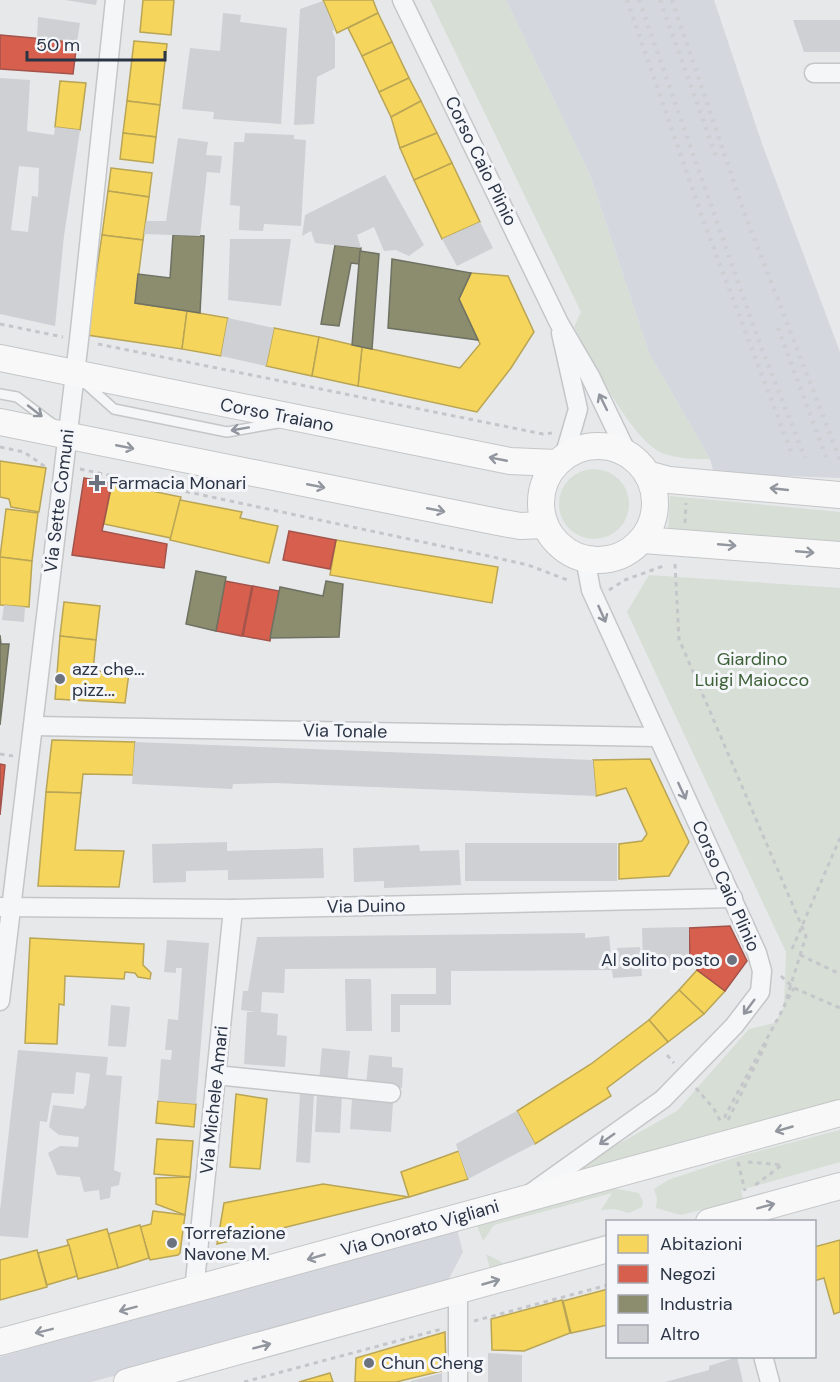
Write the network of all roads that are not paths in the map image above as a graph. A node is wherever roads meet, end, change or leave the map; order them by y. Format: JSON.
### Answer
{"nodes":[{"id":1,"x":115,"y":0,"type":"edge"},
{"id":2,"x":402,"y":0,"type":"edge"},
{"id":3,"x":814,"y":73,"type":"dead end"},
{"id":4,"x":840,"y":73,"type":"edge"},
{"id":5,"x":559,"y":323,"type":"junction"},
{"id":6,"x":0,"y":358,"type":"edge"},
{"id":7,"x":74,"y":373,"type":"junction"},
{"id":8,"x":0,"y":394,"type":"edge"},
{"id":9,"x":0,"y":422,"type":"edge"},
{"id":10,"x":67,"y":436,"type":"junction"},
{"id":11,"x":628,"y":455,"type":"junction"},
{"id":12,"x":560,"y":460,"type":"junction"},
{"id":13,"x":647,"y":474,"type":"junction"},
{"id":14,"x":840,"y":495,"type":"edge"},
{"id":15,"x":545,"y":525,"type":"junction"},
{"id":16,"x":643,"y":540,"type":"junction"},
{"id":17,"x":840,"y":555,"type":"edge"},
{"id":18,"x":585,"y":558,"type":"junction"},
{"id":19,"x":34,"y":726,"type":"junction"},
{"id":20,"x":657,"y":737,"type":"junction"},
{"id":21,"x":733,"y":898,"type":"junction"},
{"id":22,"x":5,"y":907,"type":"edge"},
{"id":23,"x":233,"y":909,"type":"junction"},
{"id":24,"x":0,"y":1002,"type":"edge"},
{"id":25,"x":216,"y":1075,"type":"junction"},
{"id":26,"x":391,"y":1093,"type":"dead end"},
{"id":27,"x":840,"y":1113,"type":"edge"},
{"id":28,"x":840,"y":1186,"type":"edge"},
{"id":29,"x":523,"y":1198,"type":"junction"},
{"id":30,"x":721,"y":1220,"type":"edge"},
{"id":31,"x":606,"y":1250,"type":"edge"},
{"id":32,"x":194,"y":1291,"type":"junction"},
{"id":33,"x":458,"y":1292,"type":"junction"},
{"id":34,"x":0,"y":1342,"type":"edge"},
{"id":35,"x":764,"y":1358,"type":"edge"},
{"id":36,"x":182,"y":1375,"type":"edge"},
{"id":37,"x":127,"y":1382,"type":"edge"},
{"id":38,"x":458,"y":1382,"type":"edge"},
{"id":39,"x":770,"y":1382,"type":"edge"}],
"edges":[{"from":1,"to":7,"type":"street","name":"Via Sette Comuni"},
{"from":2,"to":5,"type":"street","name":"Corso Caio Plinio"},
{"from":3,"to":4,"type":"street"},
{"from":11,"to":5,"type":"street","name":"Corso Caio Plinio","one_way":true},
{"from":5,"to":12,"type":"street","name":"Corso Caio Plinio"},
{"from":6,"to":7,"type":"main road","name":"Corso Traiano"},
{"from":7,"to":10,"type":"street","name":"Via Sette Comuni"},
{"from":12,"to":7,"type":"main road","name":"Corso Traiano","one_way":true},
{"from":8,"to":10,"type":"lane","one_way":true},
{"from":9,"to":10,"type":"main road"},
{"from":10,"to":15,"type":"main road","one_way":true},
{"from":10,"to":19,"type":"street","name":"Via Sette Comuni"},
{"from":11,"to":12,"type":"main road"},
{"from":11,"to":13,"type":"main road"},
{"from":12,"to":15,"type":"main road"},
{"from":14,"to":13,"type":"main road","one_way":true},
{"from":13,"to":16,"type":"main road"},
{"from":15,"to":18,"type":"main road"},
{"from":16,"to":17,"type":"main road","one_way":true},
{"from":16,"to":18,"type":"main road"},
{"from":18,"to":20,"type":"street","name":"Corso Caio Plinio","one_way":true},
{"from":19,"to":20,"type":"street","name":"Via Tonale"},
{"from":19,"to":22,"type":"street","name":"Via Sette Comuni"},
{"from":20,"to":21,"type":"street","name":"Corso Caio Plinio","one_way":true},
{"from":21,"to":23,"type":"street","name":"Via Duino"},
{"from":21,"to":29,"type":"street","name":"Corso Caio Plinio","one_way":true},
{"from":22,"to":23,"type":"street","name":"Via Duino"},
{"from":22,"to":24,"type":"street","name":"Via Sette Comuni"},
{"from":23,"to":25,"type":"street","name":"Via Michele Amari"},
{"from":25,"to":26,"type":"street"},
{"from":25,"to":32,"type":"street","name":"Via Michele Amari"},
{"from":27,"to":29,"type":"main road","name":"Via Onorato Vigliani","one_way":true},
{"from":30,"to":28,"type":"main road","one_way":true},
{"from":29,"to":32,"type":"main road","name":"Via Onorato Vigliani","one_way":true},
{"from":33,"to":31,"type":"main road","one_way":true},
{"from":32,"to":34,"type":"main road","name":"Via Onorato Vigliani","one_way":true},
{"from":36,"to":33,"type":"main road","one_way":true},
{"from":33,"to":38,"type":"street"},
{"from":35,"to":39,"type":"street"},
{"from":36,"to":37,"type":"main road"}]}
